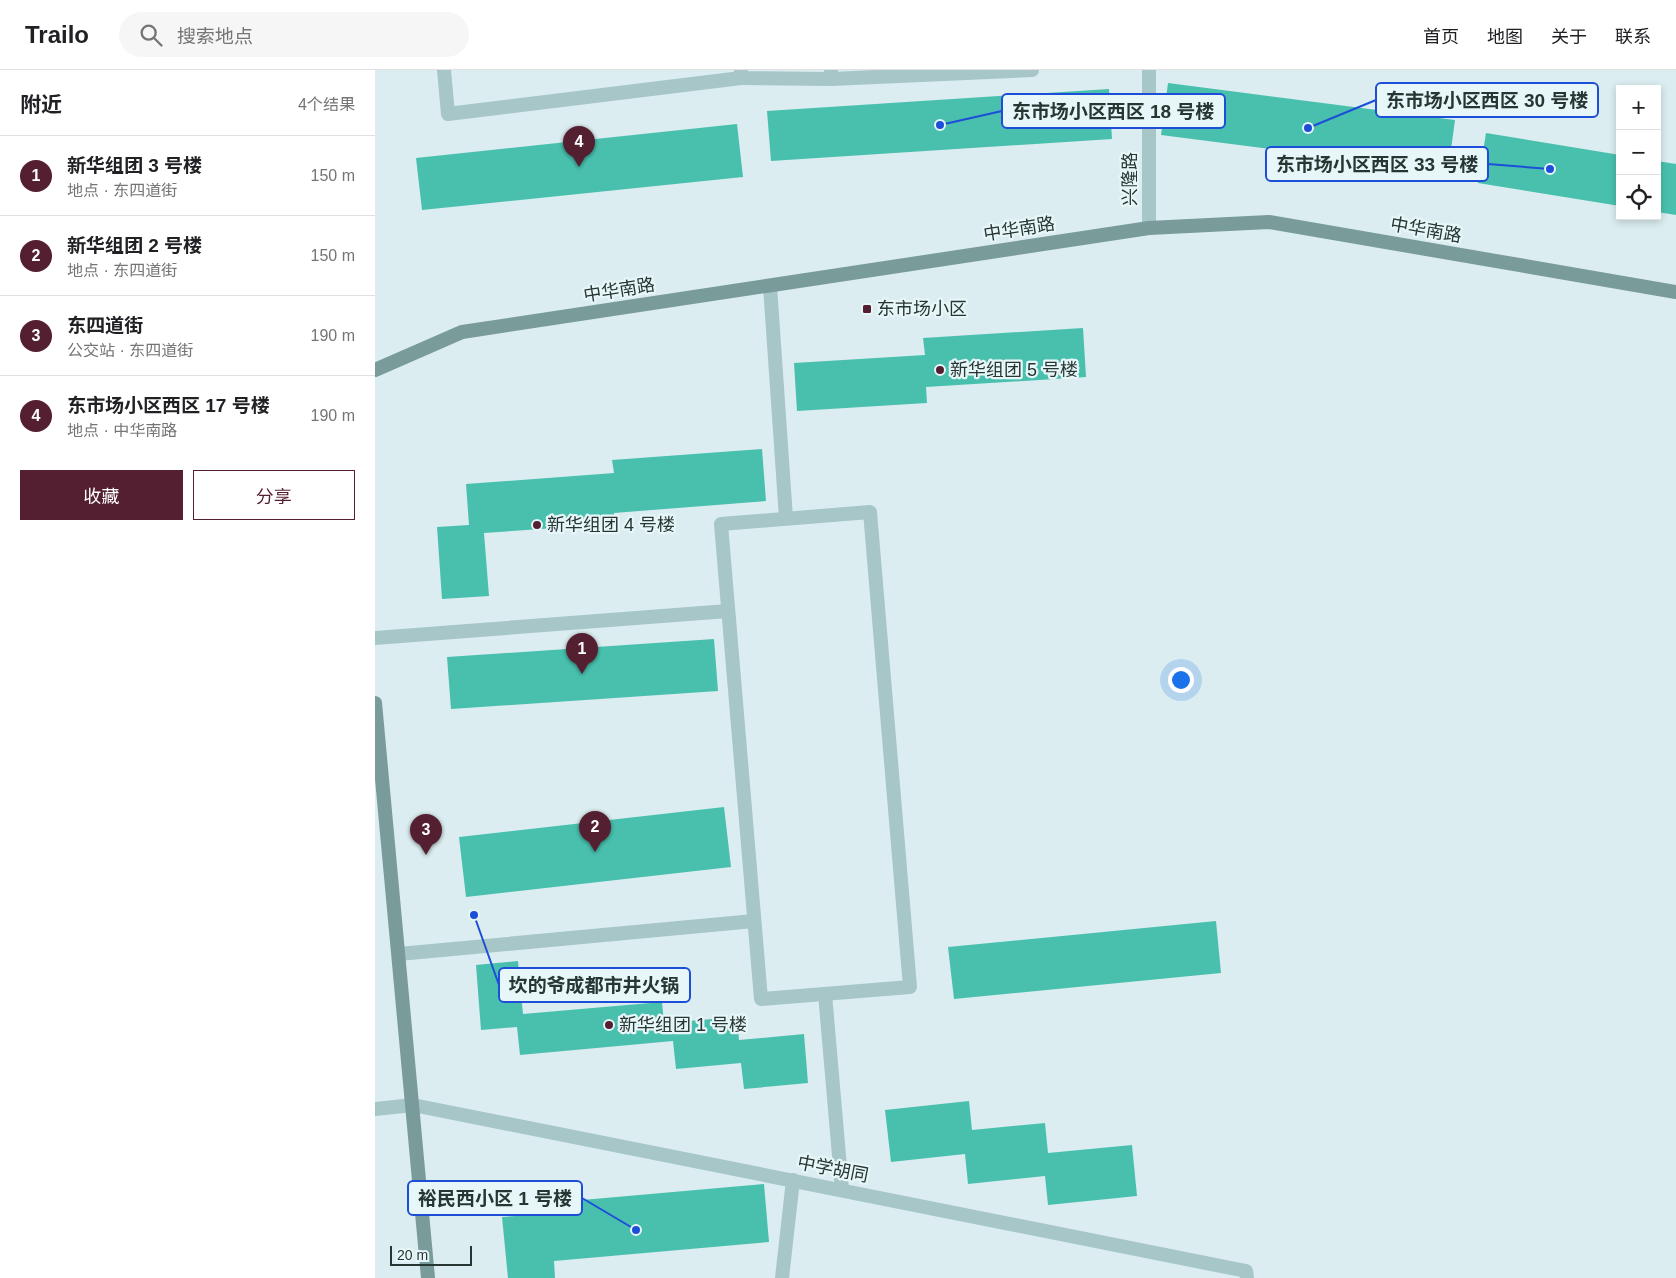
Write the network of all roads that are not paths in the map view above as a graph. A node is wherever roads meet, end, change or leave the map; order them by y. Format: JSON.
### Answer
{"nodes":[{"id":1,"x":444,"y":70,"type":"edge"},
{"id":2,"x":1032,"y":70,"type":"edge"},
{"id":3,"x":1149,"y":70,"type":"edge"},
{"id":4,"x":741,"y":74,"type":"edge"},
{"id":5,"x":831,"y":74,"type":"edge"},
{"id":6,"x":1149,"y":228,"type":"junction"},
{"id":7,"x":770,"y":286,"type":"junction"},
{"id":8,"x":1676,"y":292,"type":"edge"},
{"id":9,"x":375,"y":370,"type":"edge"},
{"id":10,"x":786,"y":518,"type":"junction"},
{"id":11,"x":728,"y":611,"type":"junction"},
{"id":12,"x":375,"y":638,"type":"edge"},
{"id":13,"x":375,"y":703,"type":"edge"},
{"id":14,"x":754,"y":921,"type":"junction"},
{"id":15,"x":399,"y":954,"type":"junction"},
{"id":16,"x":825,"y":994,"type":"junction"},
{"id":17,"x":413,"y":1105,"type":"junction"},
{"id":18,"x":375,"y":1109,"type":"edge"},
{"id":19,"x":793,"y":1180,"type":"junction"},
{"id":20,"x":842,"y":1190,"type":"junction"},
{"id":21,"x":1246,"y":1274,"type":"edge"},
{"id":22,"x":429,"y":1278,"type":"edge"},
{"id":23,"x":782,"y":1278,"type":"edge"}],
"edges":[{"from":1,"to":4,"type":"street"},
{"from":2,"to":5,"type":"street"},
{"from":3,"to":6,"type":"street","name":"兴隆路"},
{"from":4,"to":5,"type":"street"},
{"from":6,"to":7,"type":"main road","name":"中华南路"},
{"from":6,"to":8,"type":"main road","name":"中华南路"},
{"from":7,"to":9,"type":"main road","name":"中华南路"},
{"from":7,"to":10,"type":"street"},
{"from":10,"to":11,"type":"street"},
{"from":10,"to":16,"type":"street"},
{"from":11,"to":12,"type":"street"},
{"from":11,"to":14,"type":"street"},
{"from":13,"to":15,"type":"main road"},
{"from":14,"to":15,"type":"street"},
{"from":14,"to":16,"type":"street"},
{"from":15,"to":17,"type":"main road"},
{"from":16,"to":20,"type":"street"},
{"from":17,"to":18,"type":"street"},
{"from":17,"to":19,"type":"street","name":"中学胡同"},
{"from":17,"to":22,"type":"main road"},
{"from":19,"to":20,"type":"street","name":"中学胡同"},
{"from":19,"to":23,"type":"street"},
{"from":20,"to":21,"type":"street","name":"中学胡同"}]}
